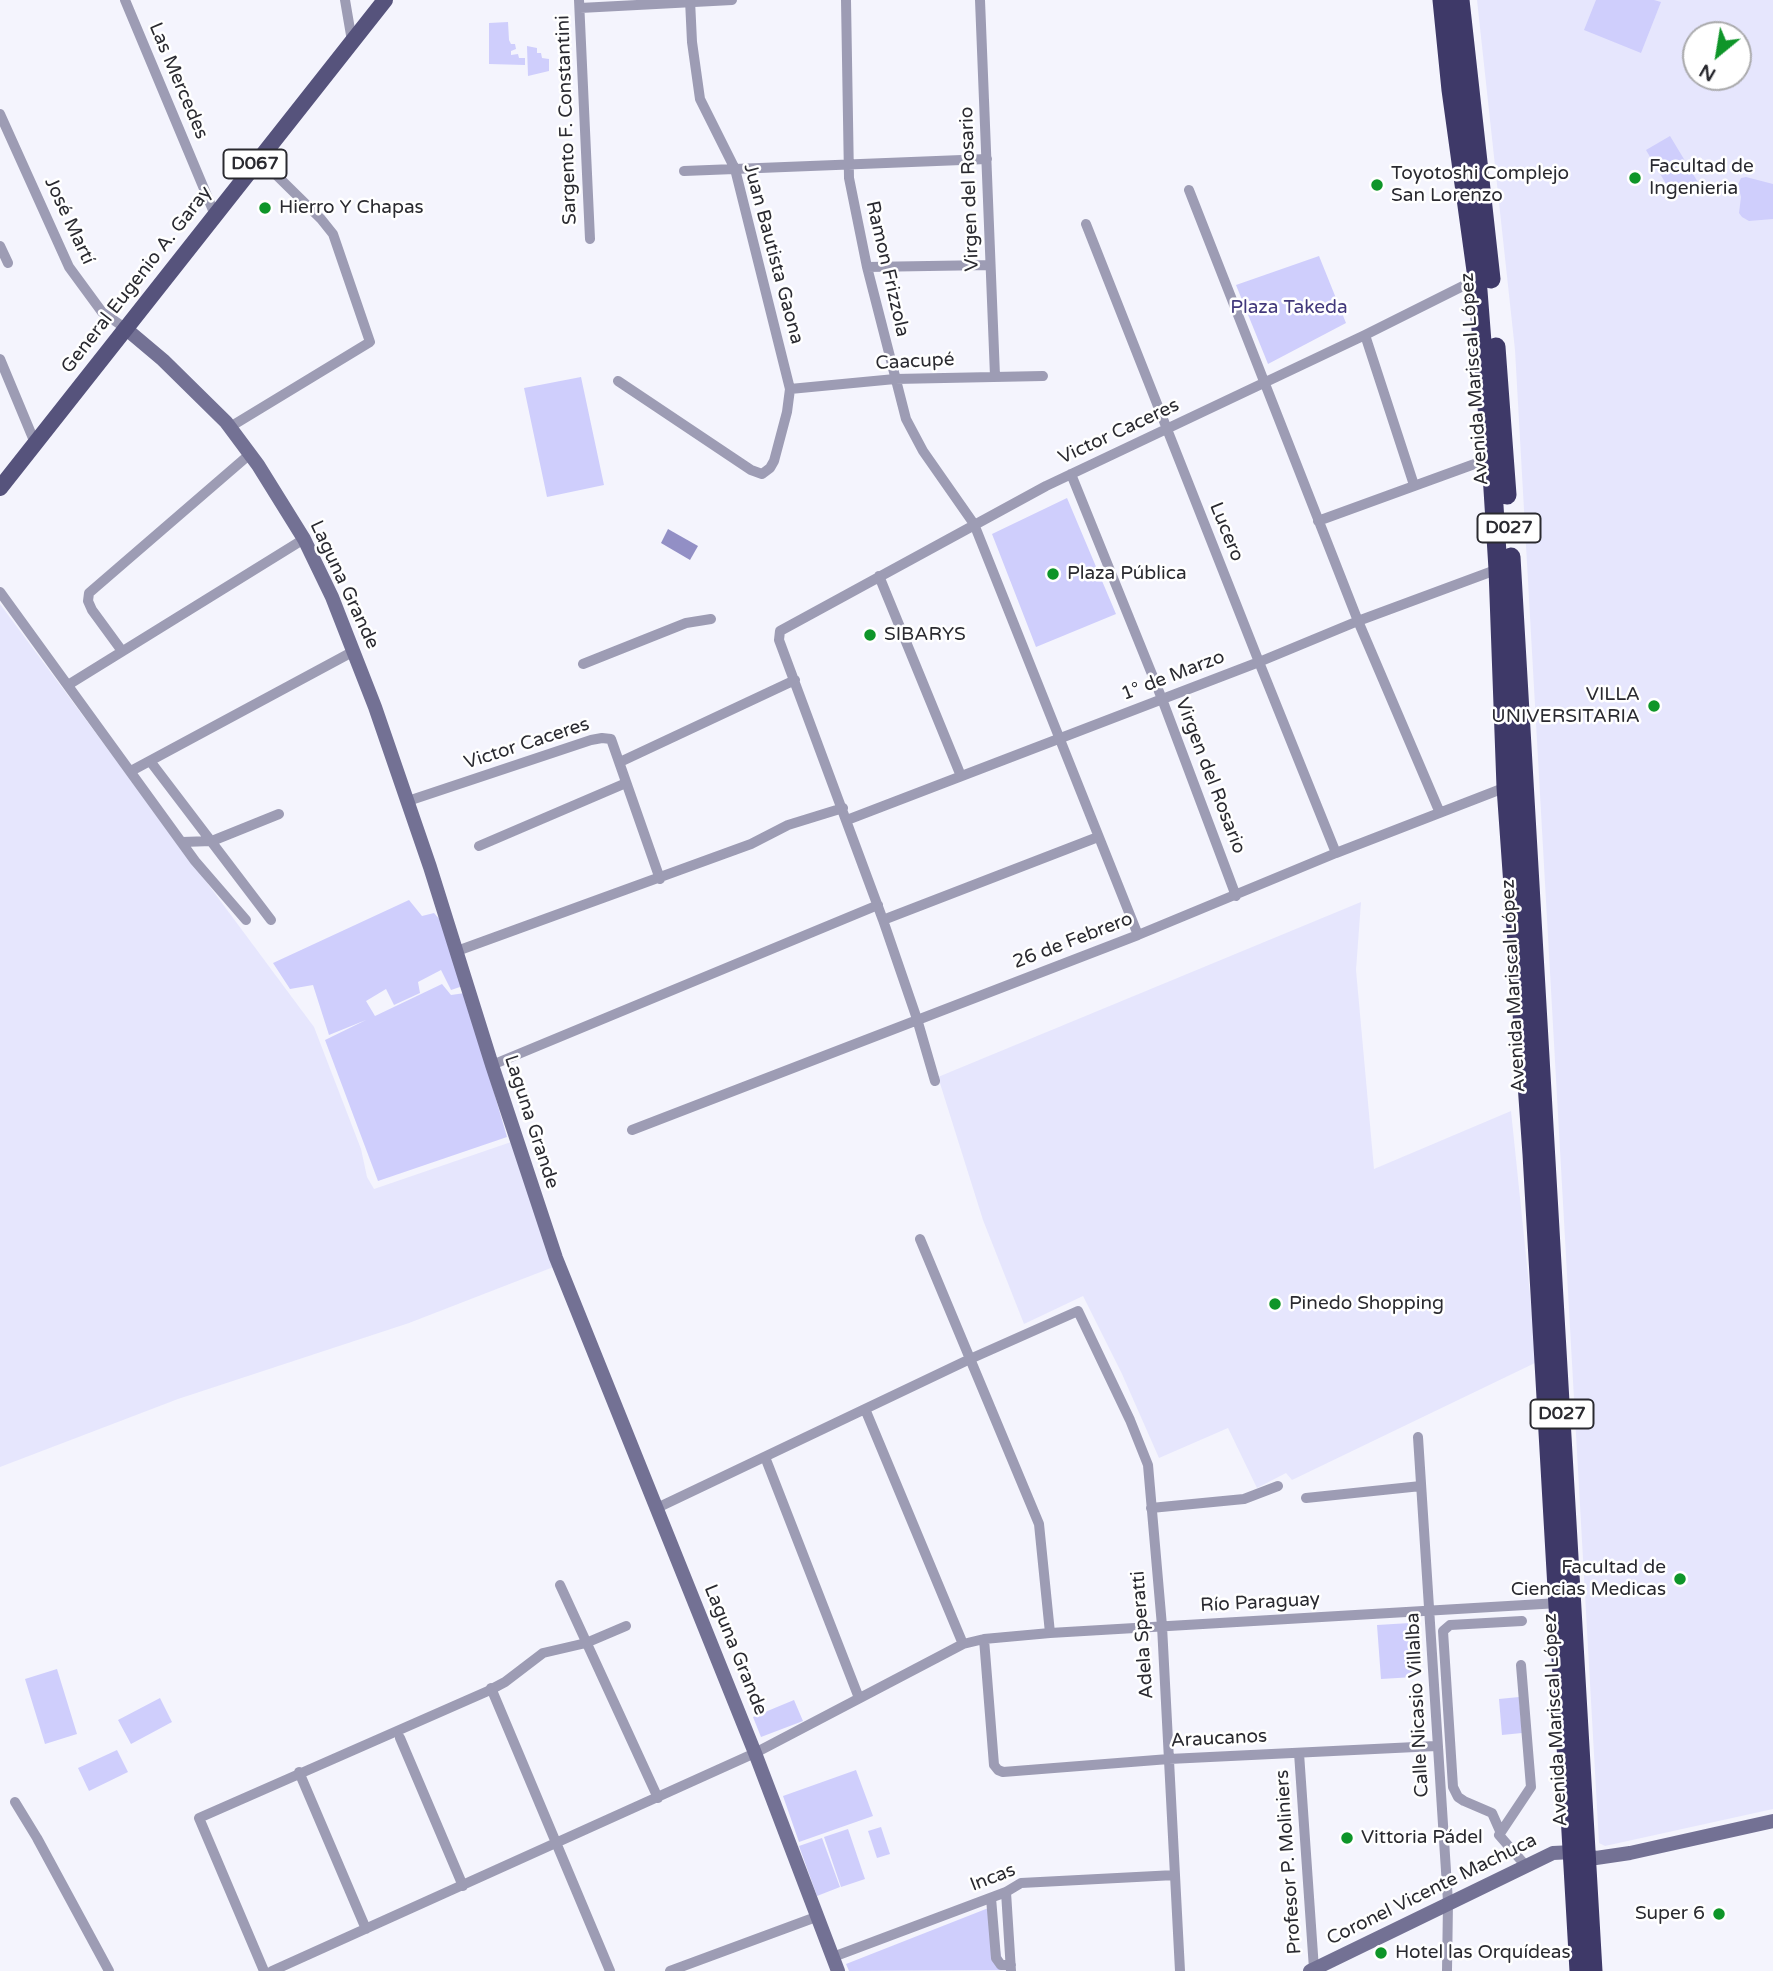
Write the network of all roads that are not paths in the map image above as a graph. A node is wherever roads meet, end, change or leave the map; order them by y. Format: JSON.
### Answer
{"nodes":[{"id":1,"x":125,"y":0,"type":"edge"},
{"id":2,"x":345,"y":0,"type":"edge"},
{"id":3,"x":385,"y":0,"type":"edge"},
{"id":4,"x":732,"y":0,"type":"edge"},
{"id":5,"x":846,"y":0,"type":"edge"},
{"id":6,"x":980,"y":0,"type":"edge"},
{"id":7,"x":1442,"y":0,"type":"edge"},
{"id":8,"x":1460,"y":0,"type":"edge"},
{"id":9,"x":690,"y":1,"type":"edge"},
{"id":10,"x":580,"y":4,"type":"edge"},
{"id":11,"x":352,"y":41,"type":"junction"},
{"id":12,"x":0,"y":114,"type":"edge"},
{"id":13,"x":260,"y":159,"type":"junction"},
{"id":14,"x":987,"y":159,"type":"junction"},
{"id":15,"x":848,"y":164,"type":"junction"},
{"id":16,"x":735,"y":169,"type":"junction"},
{"id":17,"x":684,"y":171,"type":"dead end"},
{"id":18,"x":1189,"y":190,"type":"dead end"},
{"id":19,"x":215,"y":215,"type":"junction"},
{"id":20,"x":1086,"y":224,"type":"dead end"},
{"id":21,"x":590,"y":239,"type":"dead end"},
{"id":22,"x":0,"y":246,"type":"edge"},
{"id":23,"x":8,"y":263,"type":"dead end"},
{"id":24,"x":990,"y":265,"type":"junction"},
{"id":25,"x":867,"y":267,"type":"junction"},
{"id":26,"x":1484,"y":277,"type":"junction"},
{"id":27,"x":125,"y":328,"type":"junction"},
{"id":28,"x":1365,"y":335,"type":"junction"},
{"id":29,"x":0,"y":359,"type":"edge"},
{"id":30,"x":995,"y":376,"type":"junction"},
{"id":31,"x":1043,"y":376,"type":"dead end"},
{"id":32,"x":895,"y":379,"type":"junction"},
{"id":33,"x":618,"y":381,"type":"dead end"},
{"id":34,"x":1265,"y":381,"type":"junction"},
{"id":35,"x":790,"y":389,"type":"junction"},
{"id":36,"x":230,"y":427,"type":"junction"},
{"id":37,"x":1167,"y":429,"type":"junction"},
{"id":38,"x":35,"y":443,"type":"junction"},
{"id":39,"x":250,"y":454,"type":"junction"},
{"id":40,"x":1491,"y":458,"type":"junction"},
{"id":41,"x":1071,"y":474,"type":"junction"},
{"id":42,"x":1414,"y":485,"type":"junction"},
{"id":43,"x":0,"y":488,"type":"edge"},
{"id":44,"x":1318,"y":521,"type":"junction"},
{"id":45,"x":974,"y":524,"type":"junction"},
{"id":46,"x":304,"y":539,"type":"junction"},
{"id":47,"x":1505,"y":568,"type":"junction"},
{"id":48,"x":879,"y":576,"type":"junction"},
{"id":49,"x":0,"y":592,"type":"edge"},
{"id":50,"x":711,"y":619,"type":"dead end"},
{"id":51,"x":1358,"y":621,"type":"junction"},
{"id":52,"x":122,"y":651,"type":"junction"},
{"id":53,"x":354,"y":651,"type":"junction"},
{"id":54,"x":1259,"y":662,"type":"junction"},
{"id":55,"x":583,"y":664,"type":"dead end"},
{"id":56,"x":795,"y":680,"type":"junction"},
{"id":57,"x":68,"y":685,"type":"junction"},
{"id":58,"x":1162,"y":699,"type":"junction"},
{"id":59,"x":1059,"y":738,"type":"junction"},
{"id":60,"x":150,"y":761,"type":"junction"},
{"id":61,"x":620,"y":762,"type":"junction"},
{"id":62,"x":131,"y":771,"type":"junction"},
{"id":63,"x":961,"y":776,"type":"junction"},
{"id":64,"x":626,"y":783,"type":"junction"},
{"id":65,"x":1515,"y":784,"type":"junction"},
{"id":66,"x":408,"y":802,"type":"junction"},
{"id":67,"x":843,"y":808,"type":"junction"},
{"id":68,"x":1440,"y":813,"type":"junction"},
{"id":69,"x":279,"y":814,"type":"dead end"},
{"id":70,"x":847,"y":820,"type":"junction"},
{"id":71,"x":1098,"y":837,"type":"junction"},
{"id":72,"x":212,"y":841,"type":"junction"},
{"id":73,"x":182,"y":842,"type":"junction"},
{"id":74,"x":480,"y":846,"type":"dead end"},
{"id":75,"x":1336,"y":853,"type":"junction"},
{"id":76,"x":660,"y":879,"type":"junction"},
{"id":77,"x":1236,"y":895,"type":"junction"},
{"id":78,"x":878,"y":905,"type":"junction"},
{"id":79,"x":246,"y":920,"type":"dead end"},
{"id":80,"x":271,"y":920,"type":"dead end"},
{"id":81,"x":883,"y":920,"type":"junction"},
{"id":82,"x":1138,"y":935,"type":"junction"},
{"id":83,"x":457,"y":951,"type":"junction"},
{"id":84,"x":917,"y":1019,"type":"junction"},
{"id":85,"x":492,"y":1065,"type":"junction"},
{"id":86,"x":935,"y":1081,"type":"dead end"},
{"id":87,"x":632,"y":1130,"type":"dead end"},
{"id":88,"x":1534,"y":1179,"type":"junction"},
{"id":89,"x":1532,"y":1229,"type":"dead end"},
{"id":90,"x":920,"y":1239,"type":"dead end"},
{"id":91,"x":970,"y":1359,"type":"junction"},
{"id":92,"x":865,"y":1409,"type":"junction"},
{"id":93,"x":1418,"y":1437,"type":"dead end"},
{"id":94,"x":765,"y":1457,"type":"junction"},
{"id":95,"x":1278,"y":1486,"type":"dead end"},
{"id":96,"x":1421,"y":1486,"type":"junction"},
{"id":97,"x":1306,"y":1497,"type":"dead end"},
{"id":98,"x":657,"y":1508,"type":"junction"},
{"id":99,"x":1151,"y":1508,"type":"junction"},
{"id":100,"x":560,"y":1585,"type":"dead end"},
{"id":101,"x":1559,"y":1603,"type":"junction"},
{"id":102,"x":1430,"y":1611,"type":"junction"},
{"id":103,"x":1522,"y":1621,"type":"dead end"},
{"id":104,"x":626,"y":1626,"type":"dead end"},
{"id":105,"x":1162,"y":1626,"type":"junction"},
{"id":106,"x":1050,"y":1633,"type":"junction"},
{"id":107,"x":984,"y":1639,"type":"junction"},
{"id":108,"x":586,"y":1643,"type":"junction"},
{"id":109,"x":963,"y":1644,"type":"junction"},
{"id":110,"x":1521,"y":1665,"type":"dead end"},
{"id":111,"x":491,"y":1688,"type":"junction"},
{"id":112,"x":859,"y":1698,"type":"junction"},
{"id":113,"x":400,"y":1738,"type":"dead end"},
{"id":114,"x":1436,"y":1746,"type":"junction"},
{"id":115,"x":755,"y":1753,"type":"junction"},
{"id":116,"x":1299,"y":1753,"type":"junction"},
{"id":117,"x":1169,"y":1759,"type":"junction"},
{"id":118,"x":299,"y":1772,"type":"junction"},
{"id":119,"x":658,"y":1798,"type":"junction"},
{"id":120,"x":15,"y":1802,"type":"dead end"},
{"id":121,"x":1773,"y":1821,"type":"edge"},
{"id":122,"x":1500,"y":1831,"type":"junction"},
{"id":123,"x":557,"y":1842,"type":"junction"},
{"id":124,"x":1580,"y":1854,"type":"junction"},
{"id":125,"x":1526,"y":1866,"type":"junction"},
{"id":126,"x":1175,"y":1875,"type":"junction"},
{"id":127,"x":463,"y":1886,"type":"junction"},
{"id":128,"x":1006,"y":1892,"type":"junction"},
{"id":129,"x":991,"y":1898,"type":"junction"},
{"id":130,"x":1448,"y":1902,"type":"junction"},
{"id":131,"x":816,"y":1917,"type":"junction"},
{"id":132,"x":366,"y":1929,"type":"junction"},
{"id":133,"x":836,"y":1964,"type":"edge"},
{"id":134,"x":1011,"y":1968,"type":"edge"},
{"id":135,"x":1312,"y":1970,"type":"edge"},
{"id":136,"x":109,"y":1971,"type":"edge"},
{"id":137,"x":264,"y":1971,"type":"edge"},
{"id":138,"x":272,"y":1971,"type":"edge"},
{"id":139,"x":610,"y":1971,"type":"edge"},
{"id":140,"x":670,"y":1971,"type":"edge"},
{"id":141,"x":1180,"y":1971,"type":"edge"},
{"id":142,"x":1447,"y":1971,"type":"edge"},
{"id":143,"x":1579,"y":1971,"type":"edge"},
{"id":144,"x":1593,"y":1971,"type":"edge"}],
"edges":[{"from":1,"to":19,"type":"street","name":"Las Mercedes"},
{"from":2,"to":11,"type":"street"},
{"from":3,"to":11,"type":"main road","name":"General Eugenio A. Garay","number":"D067"},
{"from":4,"to":9,"type":"street"},
{"from":5,"to":15,"type":"street","name":"Ramon Frizzola"},
{"from":6,"to":14,"type":"street","name":"Virgen del Rosario"},
{"from":7,"to":26,"type":"highway","number":"D027"},
{"from":8,"to":26,"type":"highway","name":"Avenida Mariscal López","number":"D027"},
{"from":9,"to":10,"type":"street"},
{"from":9,"to":16,"type":"street","name":"Juan Bautista Gaona"},
{"from":10,"to":21,"type":"street","name":"Sargento F. Constantini"},
{"from":11,"to":13,"type":"main road","name":"General Eugenio A. Garay","number":"D067"},
{"from":12,"to":27,"type":"street","name":"José Martí"},
{"from":13,"to":19,"type":"main road","name":"General Eugenio A. Garay","number":"D067"},
{"from":13,"to":36,"type":"street"},
{"from":14,"to":15,"type":"street"},
{"from":14,"to":24,"type":"street","name":"Virgen del Rosario"},
{"from":15,"to":16,"type":"street"},
{"from":15,"to":25,"type":"street","name":"Ramon Frizzola"},
{"from":16,"to":17,"type":"street"},
{"from":16,"to":35,"type":"street","name":"Juan Bautista Gaona"},
{"from":18,"to":34,"type":"street"},
{"from":19,"to":27,"type":"main road","name":"General Eugenio A. Garay","number":"D067"},
{"from":20,"to":37,"type":"street","name":"Lucero"},
{"from":22,"to":23,"type":"street"},
{"from":24,"to":25,"type":"street"},
{"from":24,"to":30,"type":"street","name":"Virgen del Rosario"},
{"from":25,"to":32,"type":"street","name":"Ramon Frizzola"},
{"from":26,"to":28,"type":"street","name":"Victor Caceres"},
{"from":26,"to":40,"type":"highway","number":"D027"},
{"from":26,"to":47,"type":"highway","name":"Avenida Mariscal López","number":"D027"},
{"from":27,"to":36,"type":"main road","name":"Laguna Grande"},
{"from":27,"to":38,"type":"main road","name":"General Eugenio A. Garay","number":"D067"},
{"from":28,"to":34,"type":"street","name":"Victor Caceres"},
{"from":28,"to":42,"type":"street"},
{"from":29,"to":38,"type":"street"},
{"from":30,"to":31,"type":"street","name":"Caacupé"},
{"from":30,"to":32,"type":"street","name":"Caacupé"},
{"from":32,"to":35,"type":"street","name":"Caacupé"},
{"from":32,"to":45,"type":"street","name":"Ramon Frizzola"},
{"from":33,"to":35,"type":"street","name":"Juan Bautista Gaona"},
{"from":34,"to":37,"type":"street","name":"Victor Caceres"},
{"from":34,"to":44,"type":"street"},
{"from":36,"to":39,"type":"main road","name":"Laguna Grande"},
{"from":37,"to":41,"type":"street","name":"Victor Caceres"},
{"from":37,"to":54,"type":"street","name":"Lucero"},
{"from":38,"to":43,"type":"main road","name":"General Eugenio A. Garay","number":"D067"},
{"from":39,"to":46,"type":"main road","name":"Laguna Grande"},
{"from":39,"to":52,"type":"street"},
{"from":40,"to":42,"type":"street"},
{"from":40,"to":47,"type":"highway","number":"D027"},
{"from":41,"to":45,"type":"street","name":"Victor Caceres"},
{"from":41,"to":58,"type":"street","name":"Virgen del Rosario"},
{"from":42,"to":44,"type":"street"},
{"from":44,"to":51,"type":"street"},
{"from":45,"to":48,"type":"street","name":"Victor Caceres"},
{"from":45,"to":59,"type":"street","name":"Ramon Frizzola"},
{"from":46,"to":52,"type":"street"},
{"from":46,"to":53,"type":"main road","name":"Laguna Grande"},
{"from":47,"to":51,"type":"street","name":"1° de Marzo"},
{"from":47,"to":65,"type":"highway","name":"Avenida Mariscal López","number":"D027"},
{"from":48,"to":56,"type":"street","name":"Victor Caceres"},
{"from":48,"to":63,"type":"street"},
{"from":49,"to":57,"type":"street"},
{"from":50,"to":55,"type":"street"},
{"from":51,"to":54,"type":"street","name":"1° de Marzo"},
{"from":51,"to":68,"type":"street"},
{"from":52,"to":57,"type":"street"},
{"from":53,"to":60,"type":"street"},
{"from":53,"to":66,"type":"main road","name":"Laguna Grande"},
{"from":54,"to":58,"type":"street","name":"1° de Marzo"},
{"from":54,"to":75,"type":"street","name":"Lucero"},
{"from":56,"to":61,"type":"street"},
{"from":56,"to":67,"type":"street"},
{"from":57,"to":62,"type":"street"},
{"from":58,"to":59,"type":"street","name":"1° de Marzo"},
{"from":58,"to":77,"type":"street","name":"Virgen del Rosario"},
{"from":59,"to":63,"type":"street","name":"1° de Marzo"},
{"from":59,"to":71,"type":"street","name":"Ramon Frizzola"},
{"from":60,"to":62,"type":"street"},
{"from":60,"to":72,"type":"street"},
{"from":61,"to":64,"type":"street"},
{"from":61,"to":66,"type":"street","name":"Victor Caceres"},
{"from":62,"to":73,"type":"street"},
{"from":63,"to":70,"type":"street","name":"1° de Marzo"},
{"from":64,"to":74,"type":"street"},
{"from":64,"to":76,"type":"street"},
{"from":65,"to":68,"type":"street","name":"26 de Febrero"},
{"from":65,"to":88,"type":"highway","number":"D027"},
{"from":65,"to":124,"type":"highway","name":"Avenida Mariscal López","number":"D027"},
{"from":66,"to":83,"type":"main road","name":"Laguna Grande"},
{"from":67,"to":70,"type":"street"},
{"from":67,"to":76,"type":"street"},
{"from":68,"to":75,"type":"street","name":"26 de Febrero"},
{"from":69,"to":72,"type":"street"},
{"from":70,"to":78,"type":"street"},
{"from":71,"to":81,"type":"street"},
{"from":71,"to":82,"type":"street","name":"Ramon Frizzola"},
{"from":72,"to":73,"type":"street"},
{"from":72,"to":80,"type":"street"},
{"from":73,"to":79,"type":"street"},
{"from":75,"to":77,"type":"street","name":"26 de Febrero"},
{"from":76,"to":83,"type":"street"},
{"from":77,"to":82,"type":"street","name":"26 de Febrero"},
{"from":78,"to":81,"type":"street"},
{"from":78,"to":85,"type":"street"},
{"from":81,"to":84,"type":"street"},
{"from":82,"to":84,"type":"street","name":"26 de Febrero"},
{"from":83,"to":85,"type":"main road","name":"Laguna Grande"},
{"from":84,"to":86,"type":"street"},
{"from":84,"to":87,"type":"street","name":"26 de Febrero"},
{"from":85,"to":98,"type":"main road","name":"Laguna Grande"},
{"from":88,"to":89,"type":"highway"},
{"from":88,"to":101,"type":"highway","number":"D027"},
{"from":90,"to":91,"type":"street"},
{"from":91,"to":92,"type":"street"},
{"from":91,"to":99,"type":"street","name":"Adela Speratti"},
{"from":91,"to":106,"type":"street"},
{"from":92,"to":94,"type":"street"},
{"from":92,"to":109,"type":"street"},
{"from":93,"to":96,"type":"street","name":"Calle Nicasio Villalba"},
{"from":94,"to":98,"type":"street"},
{"from":94,"to":112,"type":"street"},
{"from":95,"to":99,"type":"street"},
{"from":96,"to":97,"type":"street"},
{"from":96,"to":102,"type":"street","name":"Calle Nicasio Villalba"},
{"from":98,"to":115,"type":"main road","name":"Laguna Grande"},
{"from":99,"to":105,"type":"street","name":"Adela Speratti"},
{"from":100,"to":108,"type":"street"},
{"from":101,"to":102,"type":"street","name":"Río Paraguay"},
{"from":101,"to":124,"type":"highway","name":"Avenida Mariscal López","number":"D027"},
{"from":102,"to":105,"type":"street","name":"Río Paraguay"},
{"from":102,"to":114,"type":"street","name":"Calle Nicasio Villalba"},
{"from":103,"to":122,"type":"street"},
{"from":104,"to":108,"type":"street"},
{"from":105,"to":106,"type":"street","name":"Río Paraguay"},
{"from":105,"to":117,"type":"street","name":"Adela Speratti"},
{"from":106,"to":107,"type":"street","name":"Río Paraguay"},
{"from":107,"to":109,"type":"street","name":"Río Paraguay"},
{"from":107,"to":117,"type":"street","name":"Araucanos"},
{"from":108,"to":111,"type":"street"},
{"from":108,"to":119,"type":"street"},
{"from":109,"to":112,"type":"street","name":"Río Paraguay"},
{"from":110,"to":122,"type":"street"},
{"from":111,"to":118,"type":"street"},
{"from":111,"to":123,"type":"street"},
{"from":112,"to":115,"type":"street","name":"Río Paraguay"},
{"from":113,"to":127,"type":"street"},
{"from":114,"to":116,"type":"street","name":"Araucanos"},
{"from":114,"to":130,"type":"street","name":"Calle Nicasio Villalba"},
{"from":115,"to":119,"type":"street","name":"Río Paraguay"},
{"from":115,"to":131,"type":"main road","name":"Laguna Grande"},
{"from":116,"to":117,"type":"street","name":"Araucanos"},
{"from":116,"to":135,"type":"street","name":"Profesor P. Moliniers"},
{"from":117,"to":126,"type":"street","name":"Adela Speratti"},
{"from":118,"to":132,"type":"street"},
{"from":118,"to":137,"type":"street"},
{"from":119,"to":123,"type":"street","name":"Río Paraguay"},
{"from":120,"to":136,"type":"street"},
{"from":121,"to":124,"type":"main road","name":"Coronel Vicente Machuca"},
{"from":122,"to":125,"type":"street"},
{"from":123,"to":127,"type":"street","name":"Río Paraguay"},
{"from":123,"to":139,"type":"street"},
{"from":124,"to":125,"type":"main road","name":"Coronel Vicente Machuca"},
{"from":124,"to":143,"type":"highway","name":"Avenida Mariscal López","number":"D027"},
{"from":124,"to":144,"type":"highway","name":"Avenida Mariscal López","number":"D027"},
{"from":125,"to":130,"type":"main road","name":"Coronel Vicente Machuca"},
{"from":126,"to":128,"type":"street","name":"Incas"},
{"from":126,"to":141,"type":"street","name":"Adela Speratti"},
{"from":127,"to":132,"type":"street","name":"Río Paraguay"},
{"from":128,"to":129,"type":"street","name":"Incas"},
{"from":128,"to":134,"type":"street"},
{"from":129,"to":133,"type":"street","name":"Incas"},
{"from":129,"to":134,"type":"street"},
{"from":130,"to":135,"type":"main road","name":"Coronel Vicente Machuca"},
{"from":130,"to":142,"type":"street","name":"Calle Nicasio Villalba"},
{"from":131,"to":133,"type":"main road","name":"Laguna Grande"},
{"from":131,"to":140,"type":"street"},
{"from":132,"to":138,"type":"street","name":"Río Paraguay"}]}
